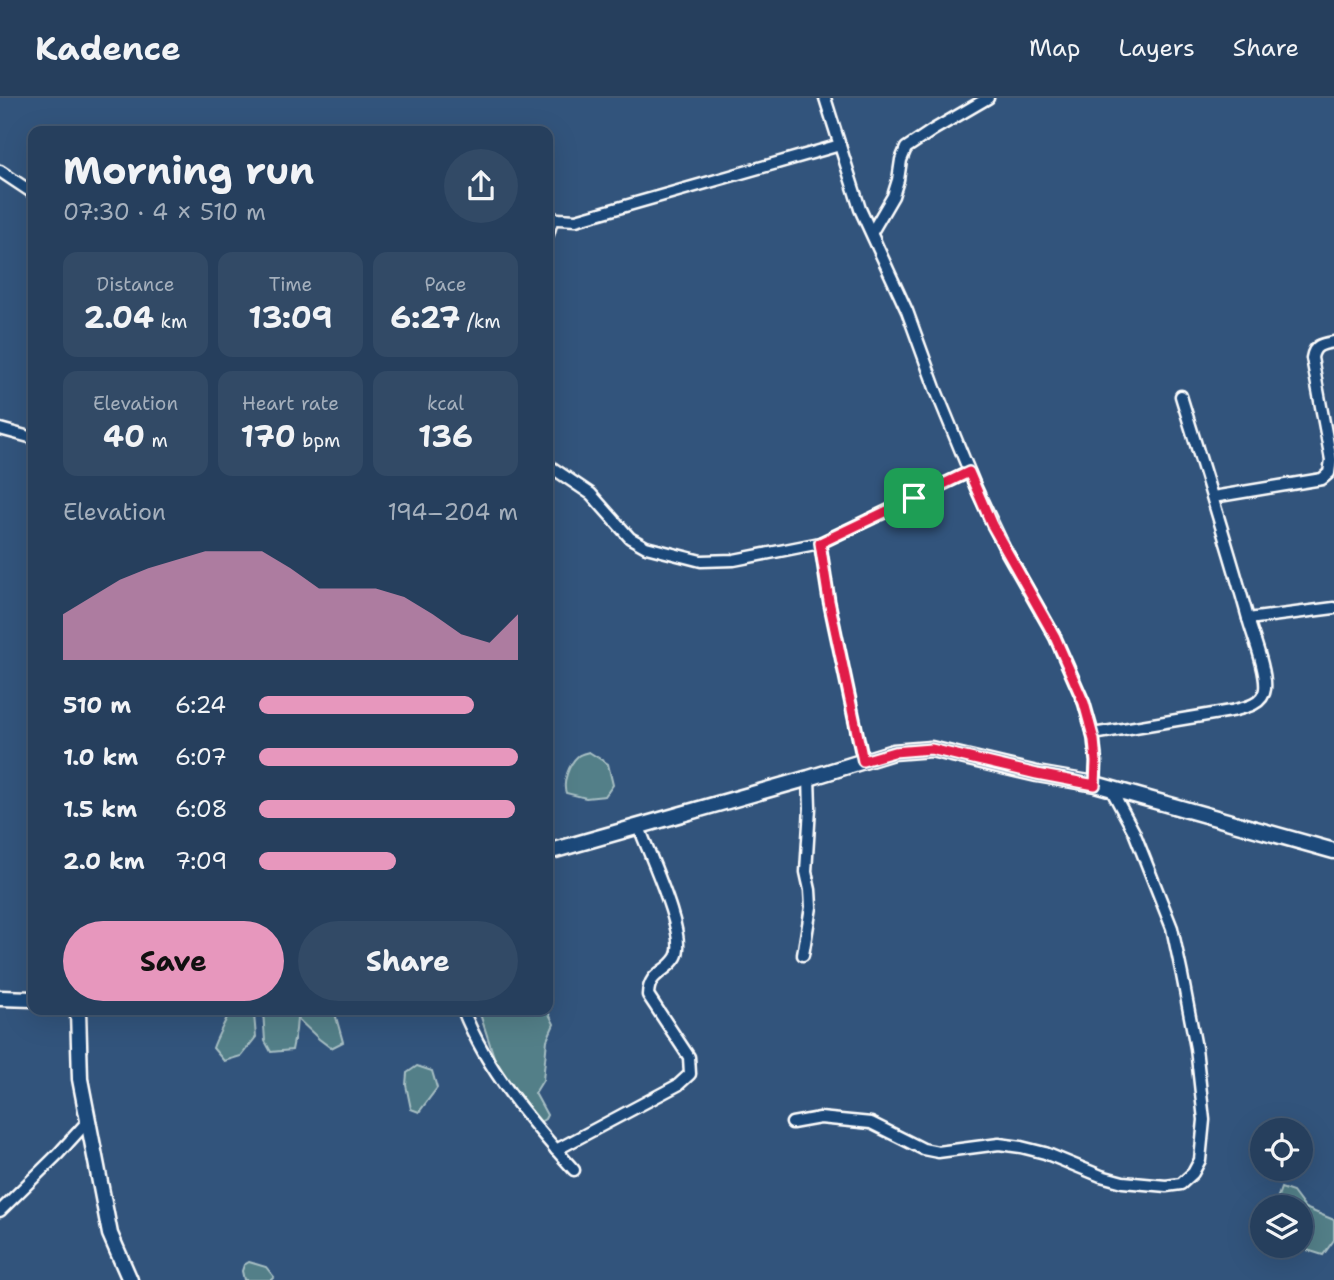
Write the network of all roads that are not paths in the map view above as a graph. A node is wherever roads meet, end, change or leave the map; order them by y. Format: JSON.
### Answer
{"nodes":[{"id":1,"x":825,"y":98,"type":"edge"},
{"id":2,"x":988,"y":98,"type":"edge"},
{"id":3,"x":840,"y":145,"type":"junction"},
{"id":4,"x":0,"y":171,"type":"edge"},
{"id":5,"x":28,"y":190,"type":"edge"},
{"id":6,"x":553,"y":218,"type":"edge"},
{"id":7,"x":872,"y":233,"type":"junction"},
{"id":8,"x":1334,"y":342,"type":"edge"},
{"id":9,"x":1181,"y":396,"type":"dead end"},
{"id":10,"x":0,"y":429,"type":"edge"},
{"id":11,"x":28,"y":437,"type":"edge"},
{"id":12,"x":553,"y":468,"type":"edge"},
{"id":13,"x":969,"y":472,"type":"junction"},
{"id":14,"x":1330,"y":476,"type":"edge"},
{"id":15,"x":1213,"y":497,"type":"junction"},
{"id":16,"x":820,"y":543,"type":"junction"},
{"id":17,"x":1334,"y":608,"type":"edge"},
{"id":18,"x":1248,"y":619,"type":"junction"},
{"id":19,"x":1093,"y":734,"type":"junction"},
{"id":20,"x":863,"y":761,"type":"junction"},
{"id":21,"x":809,"y":778,"type":"junction"},
{"id":22,"x":1095,"y":785,"type":"junction"},
{"id":23,"x":1111,"y":789,"type":"junction"},
{"id":24,"x":639,"y":827,"type":"junction"},
{"id":25,"x":553,"y":851,"type":"edge"},
{"id":26,"x":1334,"y":851,"type":"edge"},
{"id":27,"x":803,"y":955,"type":"dead end"},
{"id":28,"x":0,"y":998,"type":"edge"},
{"id":29,"x":28,"y":999,"type":"edge"},
{"id":30,"x":78,"y":1015,"type":"edge"},
{"id":31,"x":465,"y":1015,"type":"edge"},
{"id":32,"x":88,"y":1121,"type":"junction"},
{"id":33,"x":792,"y":1123,"type":"dead end"},
{"id":34,"x":556,"y":1150,"type":"junction"},
{"id":35,"x":575,"y":1170,"type":"dead end"},
{"id":36,"x":0,"y":1211,"type":"edge"},
{"id":37,"x":130,"y":1280,"type":"edge"}],
"edges":[{"from":1,"to":3,"type":"street"},
{"from":2,"to":7,"type":"street"},
{"from":3,"to":6,"type":"street"},
{"from":3,"to":7,"type":"street"},
{"from":4,"to":5,"type":"street"},
{"from":7,"to":13,"type":"street"},
{"from":8,"to":14,"type":"street"},
{"from":9,"to":15,"type":"street"},
{"from":10,"to":11,"type":"street"},
{"from":12,"to":16,"type":"street"},
{"from":13,"to":16,"type":"street"},
{"from":13,"to":19,"type":"street"},
{"from":14,"to":15,"type":"street"},
{"from":15,"to":18,"type":"street"},
{"from":16,"to":20,"type":"street"},
{"from":17,"to":18,"type":"street"},
{"from":18,"to":19,"type":"street"},
{"from":19,"to":22,"type":"street"},
{"from":20,"to":21,"type":"street"},
{"from":20,"to":22,"type":"street"},
{"from":21,"to":24,"type":"street"},
{"from":21,"to":27,"type":"street"},
{"from":22,"to":23,"type":"street"},
{"from":23,"to":26,"type":"street"},
{"from":23,"to":33,"type":"street"},
{"from":24,"to":25,"type":"street"},
{"from":24,"to":34,"type":"street"},
{"from":28,"to":29,"type":"street"},
{"from":30,"to":32,"type":"street"},
{"from":31,"to":34,"type":"street"},
{"from":32,"to":36,"type":"street"},
{"from":32,"to":37,"type":"street"},
{"from":34,"to":35,"type":"street"}]}
